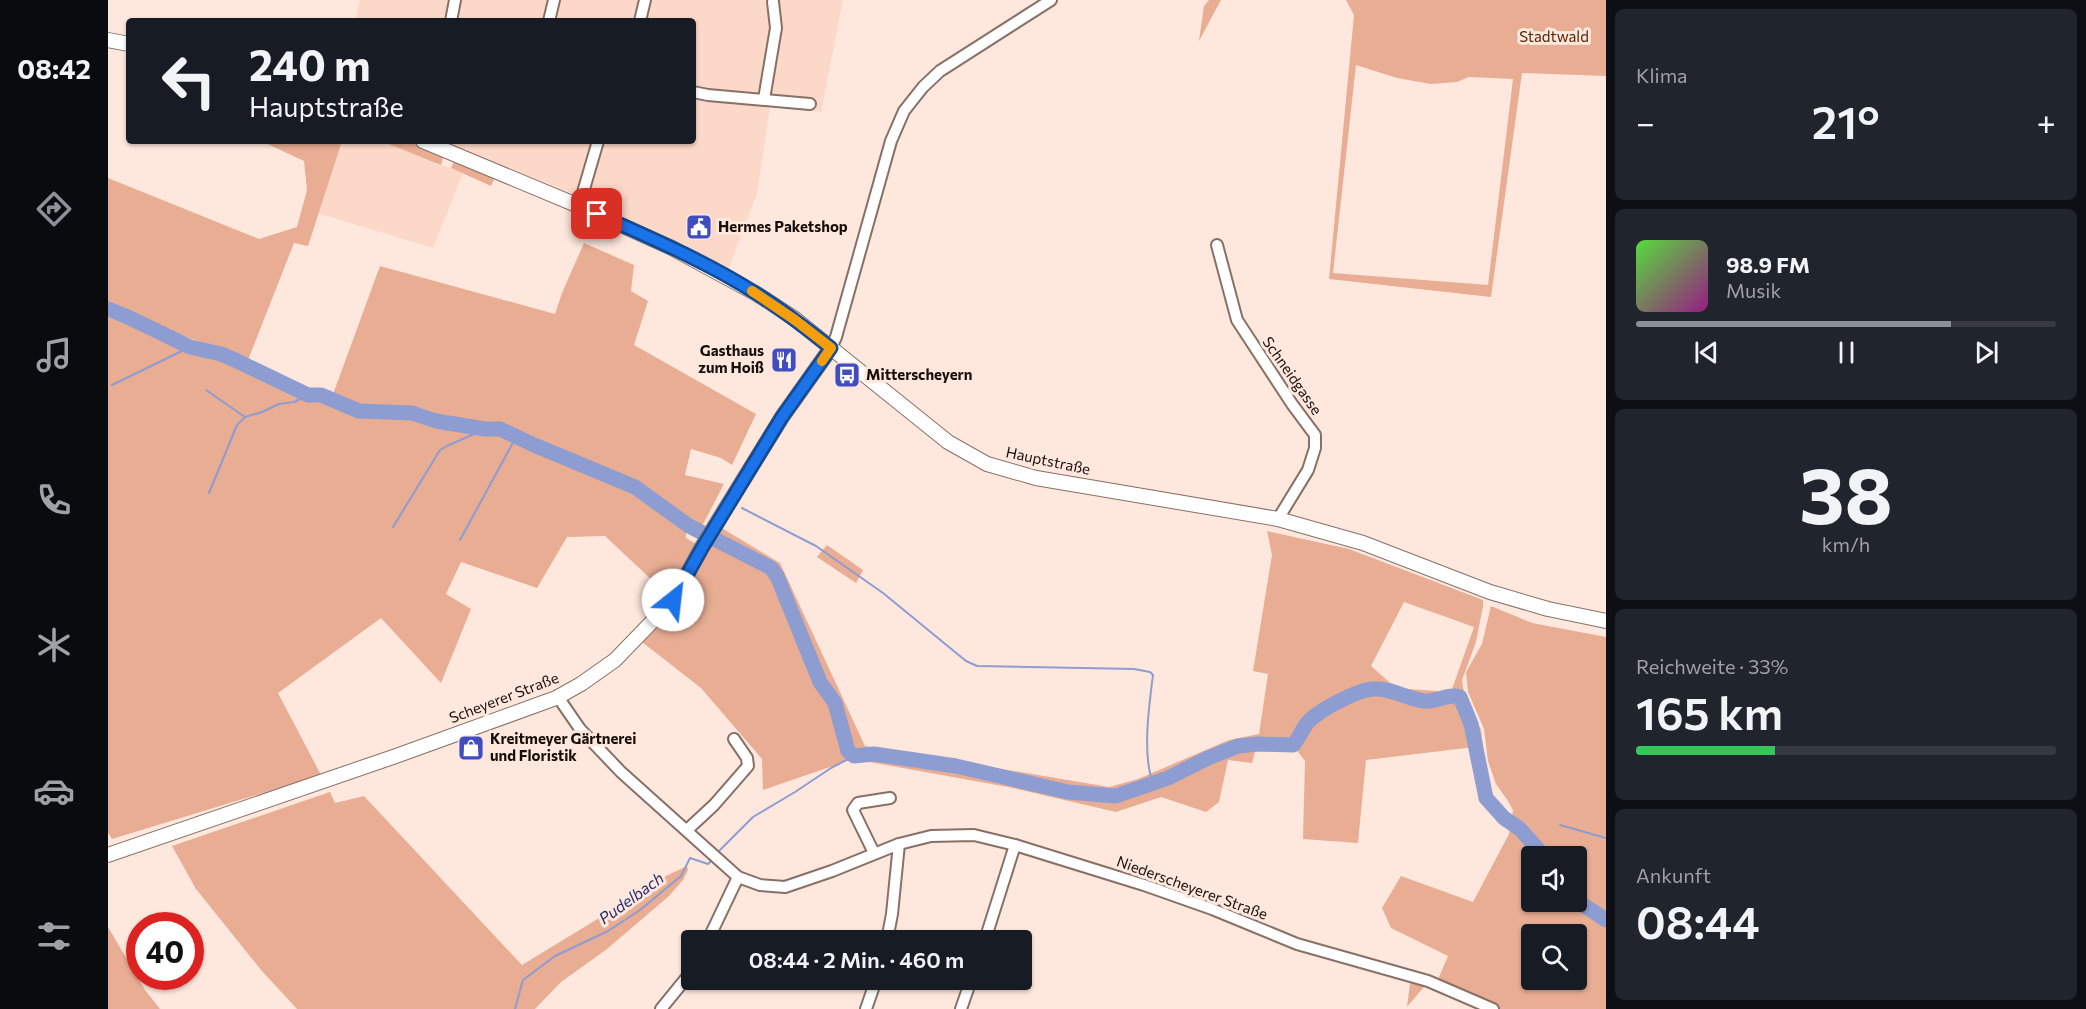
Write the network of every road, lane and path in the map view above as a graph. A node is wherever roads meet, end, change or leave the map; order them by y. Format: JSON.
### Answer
{"nodes":[{"id":1,"x":455,"y":0,"type":"edge"},
{"id":2,"x":554,"y":0,"type":"edge"},
{"id":3,"x":645,"y":0,"type":"edge"},
{"id":4,"x":1051,"y":0,"type":"edge"},
{"id":5,"x":773,"y":2,"type":"dead end"},
{"id":6,"x":452,"y":18,"type":"edge"},
{"id":7,"x":550,"y":18,"type":"edge"},
{"id":8,"x":641,"y":18,"type":"edge"},
{"id":9,"x":108,"y":40,"type":"edge"},
{"id":10,"x":126,"y":43,"type":"edge"},
{"id":11,"x":696,"y":93,"type":"edge"},
{"id":12,"x":764,"y":99,"type":"junction"},
{"id":13,"x":810,"y":104,"type":"dead end"},
{"id":14,"x":430,"y":144,"type":"edge"},
{"id":15,"x":597,"y":144,"type":"edge"},
{"id":16,"x":579,"y":206,"type":"junction"},
{"id":17,"x":1217,"y":245,"type":"dead end"},
{"id":18,"x":831,"y":348,"type":"junction"},
{"id":19,"x":1278,"y":519,"type":"junction"},
{"id":20,"x":1606,"y":621,"type":"edge"},
{"id":21,"x":558,"y":697,"type":"junction"},
{"id":22,"x":734,"y":740,"type":"dead end"},
{"id":23,"x":890,"y":798,"type":"dead end"},
{"id":24,"x":687,"y":830,"type":"junction"},
{"id":25,"x":899,"y":844,"type":"junction"},
{"id":26,"x":1015,"y":845,"type":"junction"},
{"id":27,"x":874,"y":853,"type":"junction"},
{"id":28,"x":108,"y":855,"type":"edge"},
{"id":29,"x":738,"y":877,"type":"junction"},
{"id":30,"x":713,"y":930,"type":"edge"},
{"id":31,"x":889,"y":930,"type":"edge"},
{"id":32,"x":988,"y":930,"type":"edge"},
{"id":33,"x":681,"y":984,"type":"edge"},
{"id":34,"x":873,"y":990,"type":"edge"},
{"id":35,"x":968,"y":990,"type":"edge"},
{"id":36,"x":661,"y":1009,"type":"edge"},
{"id":37,"x":866,"y":1009,"type":"edge"},
{"id":38,"x":961,"y":1009,"type":"edge"},
{"id":39,"x":1493,"y":1009,"type":"edge"}],
"edges":[{"from":1,"to":6,"type":"street"},
{"from":2,"to":7,"type":"street"},
{"from":3,"to":8,"type":"street"},
{"from":4,"to":18,"type":"street"},
{"from":5,"to":12,"type":"street"},
{"from":9,"to":10,"type":"main road"},
{"from":11,"to":12,"type":"street"},
{"from":12,"to":13,"type":"street"},
{"from":14,"to":16,"type":"main road","name":"Hauptstraße"},
{"from":15,"to":16,"type":"street"},
{"from":16,"to":18,"type":"main road","name":"Hauptstraße"},
{"from":17,"to":19,"type":"street","name":"Schneidgasse"},
{"from":18,"to":19,"type":"main road","name":"Hauptstraße"},
{"from":18,"to":21,"type":"main road","name":"Scheyerer Straße"},
{"from":19,"to":20,"type":"main road","name":"Hauptstraße"},
{"from":21,"to":24,"type":"street","name":"Niederscheyerer Straße"},
{"from":21,"to":28,"type":"main road","name":"Scheyerer Straße"},
{"from":22,"to":24,"type":"street"},
{"from":23,"to":27,"type":"street"},
{"from":24,"to":29,"type":"street","name":"Niederscheyerer Straße"},
{"from":25,"to":26,"type":"street","name":"Niederscheyerer Straße"},
{"from":25,"to":27,"type":"street","name":"Niederscheyerer Straße"},
{"from":25,"to":31,"type":"street"},
{"from":26,"to":32,"type":"street"},
{"from":26,"to":39,"type":"street","name":"Niederscheyerer Straße"},
{"from":27,"to":29,"type":"street","name":"Niederscheyerer Straße"},
{"from":29,"to":30,"type":"street"},
{"from":33,"to":36,"type":"street"},
{"from":34,"to":37,"type":"street"},
{"from":35,"to":38,"type":"street"}]}
